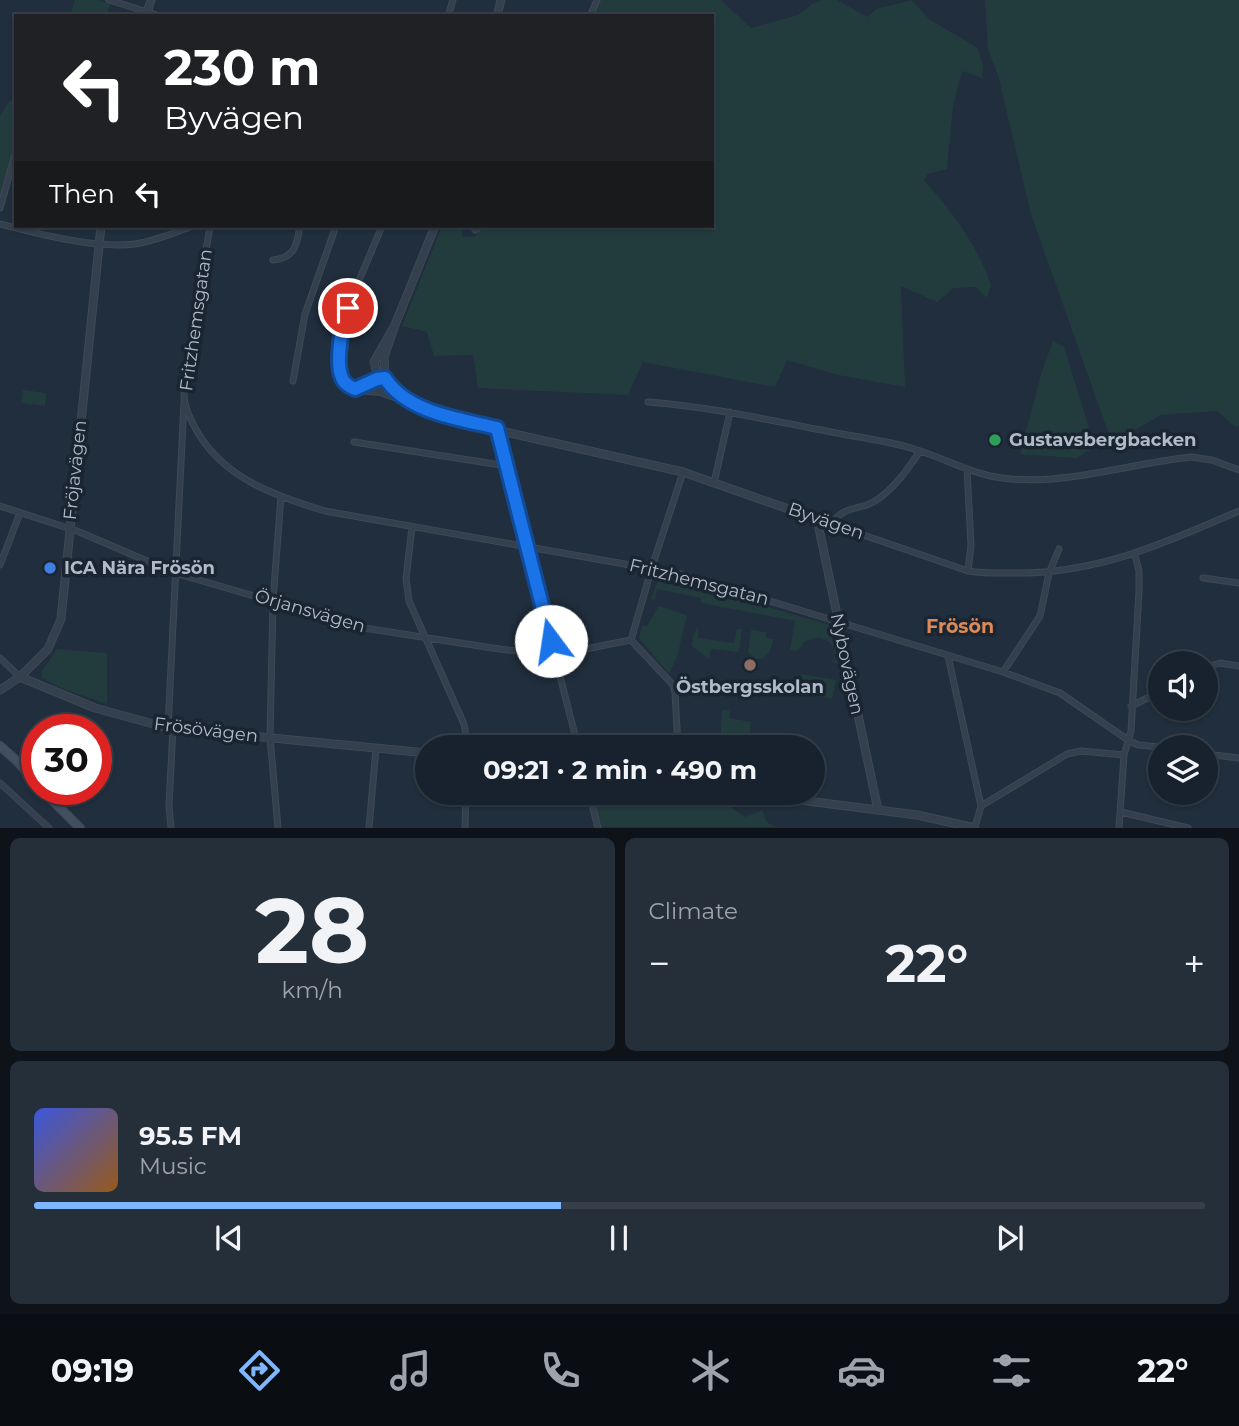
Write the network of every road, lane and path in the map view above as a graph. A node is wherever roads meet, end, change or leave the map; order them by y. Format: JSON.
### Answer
{"nodes":[{"id":1,"x":109,"y":0,"type":"edge"},
{"id":2,"x":151,"y":0,"type":"edge"},
{"id":3,"x":147,"y":14,"type":"edge"},
{"id":4,"x":14,"y":158,"type":"edge"},
{"id":5,"x":0,"y":208,"type":"edge"},
{"id":6,"x":16,"y":228,"type":"edge"},
{"id":7,"x":101,"y":228,"type":"edge"},
{"id":8,"x":188,"y":228,"type":"edge"},
{"id":9,"x":210,"y":228,"type":"edge"},
{"id":10,"x":300,"y":228,"type":"edge"},
{"id":11,"x":335,"y":228,"type":"edge"},
{"id":12,"x":381,"y":228,"type":"edge"},
{"id":13,"x":434,"y":228,"type":"edge"},
{"id":14,"x":99,"y":243,"type":"junction"},
{"id":15,"x":273,"y":260,"type":"dead end"},
{"id":16,"x":383,"y":380,"type":"junction"},
{"id":17,"x":293,"y":381,"type":"dead end"},
{"id":18,"x":355,"y":389,"type":"junction"},
{"id":19,"x":382,"y":392,"type":"junction"},
{"id":20,"x":184,"y":399,"type":"junction"},
{"id":21,"x":411,"y":402,"type":"junction"},
{"id":22,"x":648,"y":402,"type":"dead end"},
{"id":23,"x":730,"y":412,"type":"junction"},
{"id":24,"x":497,"y":428,"type":"junction"},
{"id":25,"x":354,"y":442,"type":"dead end"},
{"id":26,"x":920,"y":450,"type":"junction"},
{"id":27,"x":507,"y":466,"type":"junction"},
{"id":28,"x":967,"y":469,"type":"junction"},
{"id":29,"x":1239,"y":470,"type":"edge"},
{"id":30,"x":683,"y":472,"type":"junction"},
{"id":31,"x":713,"y":483,"type":"junction"},
{"id":32,"x":281,"y":496,"type":"junction"},
{"id":33,"x":0,"y":506,"type":"edge"},
{"id":34,"x":1239,"y":511,"type":"edge"},
{"id":35,"x":20,"y":513,"type":"junction"},
{"id":36,"x":817,"y":519,"type":"junction"},
{"id":37,"x":832,"y":523,"type":"junction"},
{"id":38,"x":412,"y":527,"type":"junction"},
{"id":39,"x":69,"y":529,"type":"junction"},
{"id":40,"x":528,"y":548,"type":"junction"},
{"id":41,"x":1059,"y":549,"type":"dead end"},
{"id":42,"x":1135,"y":555,"type":"junction"},
{"id":43,"x":0,"y":565,"type":"edge"},
{"id":44,"x":652,"y":567,"type":"junction"},
{"id":45,"x":968,"y":571,"type":"junction"},
{"id":46,"x":175,"y":573,"type":"junction"},
{"id":47,"x":1049,"y":573,"type":"junction"},
{"id":48,"x":1203,"y":578,"type":"dead end"},
{"id":49,"x":1239,"y":583,"type":"edge"},
{"id":50,"x":273,"y":601,"type":"junction"},
{"id":51,"x":838,"y":621,"type":"junction"},
{"id":52,"x":424,"y":637,"type":"junction"},
{"id":53,"x":631,"y":640,"type":"junction"},
{"id":54,"x":555,"y":655,"type":"junction"},
{"id":55,"x":948,"y":656,"type":"junction"},
{"id":56,"x":0,"y":658,"type":"edge"},
{"id":57,"x":1218,"y":664,"type":"edge"},
{"id":58,"x":1239,"y":666,"type":"edge"},
{"id":59,"x":1003,"y":671,"type":"junction"},
{"id":60,"x":20,"y":677,"type":"junction"},
{"id":61,"x":0,"y":690,"type":"edge"},
{"id":62,"x":1148,"y":698,"type":"edge"},
{"id":63,"x":1131,"y":706,"type":"junction"},
{"id":64,"x":170,"y":728,"type":"junction"},
{"id":65,"x":466,"y":735,"type":"edge"},
{"id":66,"x":575,"y":735,"type":"edge"},
{"id":67,"x":677,"y":735,"type":"edge"},
{"id":68,"x":270,"y":737,"type":"junction"},
{"id":69,"x":1128,"y":740,"type":"junction"},
{"id":70,"x":0,"y":746,"type":"edge"},
{"id":71,"x":1148,"y":746,"type":"edge"},
{"id":72,"x":376,"y":748,"type":"junction"},
{"id":73,"x":415,"y":752,"type":"edge"},
{"id":74,"x":1124,"y":755,"type":"junction"},
{"id":75,"x":1218,"y":755,"type":"edge"},
{"id":76,"x":1239,"y":758,"type":"edge"},
{"id":77,"x":21,"y":766,"type":"edge"},
{"id":78,"x":0,"y":783,"type":"edge"},
{"id":79,"x":825,"y":803,"type":"edge"},
{"id":80,"x":57,"y":805,"type":"edge"},
{"id":81,"x":466,"y":805,"type":"edge"},
{"id":82,"x":592,"y":805,"type":"edge"},
{"id":83,"x":981,"y":806,"type":"junction"},
{"id":84,"x":878,"y":810,"type":"junction"},
{"id":85,"x":1121,"y":812,"type":"junction"},
{"id":86,"x":39,"y":819,"type":"junction"},
{"id":87,"x":975,"y":827,"type":"edge"},
{"id":88,"x":38,"y":828,"type":"edge"},
{"id":89,"x":49,"y":828,"type":"edge"},
{"id":90,"x":80,"y":828,"type":"edge"},
{"id":91,"x":171,"y":828,"type":"edge"},
{"id":92,"x":278,"y":828,"type":"edge"},
{"id":93,"x":369,"y":828,"type":"edge"},
{"id":94,"x":465,"y":828,"type":"edge"},
{"id":95,"x":598,"y":828,"type":"edge"},
{"id":96,"x":1119,"y":828,"type":"edge"},
{"id":97,"x":1188,"y":828,"type":"edge"}],
"edges":[{"from":1,"to":3,"type":"street"},
{"from":2,"to":3,"type":"street"},
{"from":4,"to":5,"type":"street"},
{"from":6,"to":14,"type":"street"},
{"from":7,"to":14,"type":"street","name":"Fröjavägen"},
{"from":8,"to":14,"type":"street"},
{"from":9,"to":20,"type":"street","name":"Fritzhemsgatan"},
{"from":10,"to":15,"type":"street"},
{"from":11,"to":17,"type":"street"},
{"from":12,"to":18,"type":"street"},
{"from":13,"to":16,"type":"street"},
{"from":14,"to":39,"type":"street","name":"Fröjavägen"},
{"from":16,"to":18,"type":"street"},
{"from":16,"to":19,"type":"street"},
{"from":16,"to":21,"type":"street","name":"Byvägen"},
{"from":18,"to":19,"type":"street"},
{"from":19,"to":21,"type":"street","name":"Byvägen"},
{"from":20,"to":32,"type":"street","name":"Fritzhemsgatan"},
{"from":20,"to":46,"type":"street"},
{"from":21,"to":24,"type":"street","name":"Byvägen"},
{"from":22,"to":23,"type":"street"},
{"from":23,"to":26,"type":"street"},
{"from":23,"to":31,"type":"street"},
{"from":24,"to":27,"type":"street"},
{"from":24,"to":30,"type":"street","name":"Byvägen"},
{"from":25,"to":27,"type":"street"},
{"from":26,"to":28,"type":"street"},
{"from":26,"to":37,"type":"street"},
{"from":27,"to":40,"type":"street"},
{"from":28,"to":29,"type":"street"},
{"from":28,"to":45,"type":"street"},
{"from":30,"to":31,"type":"street","name":"Byvägen"},
{"from":30,"to":44,"type":"street"},
{"from":31,"to":36,"type":"street","name":"Byvägen"},
{"from":32,"to":38,"type":"street","name":"Fritzhemsgatan"},
{"from":32,"to":50,"type":"street"},
{"from":33,"to":35,"type":"street","name":"Örjansvägen"},
{"from":34,"to":42,"type":"street","name":"Byvägen"},
{"from":35,"to":39,"type":"street","name":"Örjansvägen"},
{"from":35,"to":43,"type":"street"},
{"from":36,"to":37,"type":"street","name":"Byvägen"},
{"from":36,"to":51,"type":"street","name":"Nybovägen"},
{"from":37,"to":45,"type":"street","name":"Byvägen"},
{"from":38,"to":40,"type":"street","name":"Fritzhemsgatan"},
{"from":38,"to":52,"type":"street"},
{"from":39,"to":46,"type":"street","name":"Örjansvägen"},
{"from":39,"to":60,"type":"street","name":"Fröjavägen"},
{"from":40,"to":44,"type":"street","name":"Fritzhemsgatan"},
{"from":40,"to":54,"type":"street"},
{"from":41,"to":47,"type":"street"},
{"from":42,"to":47,"type":"street","name":"Byvägen"},
{"from":42,"to":63,"type":"street"},
{"from":44,"to":51,"type":"street","name":"Fritzhemsgatan"},
{"from":44,"to":53,"type":"street"},
{"from":45,"to":47,"type":"street","name":"Byvägen"},
{"from":46,"to":50,"type":"street","name":"Örjansvägen"},
{"from":46,"to":64,"type":"street"},
{"from":47,"to":59,"type":"street"},
{"from":48,"to":49,"type":"street"},
{"from":50,"to":52,"type":"street","name":"Örjansvägen"},
{"from":50,"to":68,"type":"street"},
{"from":51,"to":55,"type":"street","name":"Fritzhemsgatan"},
{"from":51,"to":84,"type":"street","name":"Nybovägen"},
{"from":52,"to":54,"type":"street","name":"Örjansvägen"},
{"from":52,"to":65,"type":"street"},
{"from":53,"to":54,"type":"street","name":"Örjansvägen"},
{"from":53,"to":67,"type":"street"},
{"from":54,"to":66,"type":"street"},
{"from":55,"to":59,"type":"street","name":"Fritzhemsgatan"},
{"from":55,"to":83,"type":"street"},
{"from":56,"to":60,"type":"street","name":"Frösövägen"},
{"from":57,"to":58,"type":"street"},
{"from":59,"to":69,"type":"street","name":"Fritzhemsgatan"},
{"from":60,"to":61,"type":"street","name":"Fröjavägen"},
{"from":60,"to":64,"type":"street","name":"Frösövägen"},
{"from":62,"to":63,"type":"street"},
{"from":63,"to":69,"type":"street"},
{"from":64,"to":68,"type":"street","name":"Frösövägen"},
{"from":64,"to":91,"type":"street"},
{"from":68,"to":72,"type":"street","name":"Frösövägen"},
{"from":68,"to":92,"type":"street"},
{"from":69,"to":71,"type":"street","name":"Fritzhemsgatan"},
{"from":69,"to":74,"type":"street"},
{"from":70,"to":77,"type":"main road"},
{"from":72,"to":73,"type":"street","name":"Frösövägen"},
{"from":72,"to":93,"type":"street"},
{"from":74,"to":83,"type":"street"},
{"from":74,"to":85,"type":"street"},
{"from":75,"to":76,"type":"street"},
{"from":78,"to":86,"type":"street"},
{"from":79,"to":84,"type":"street"},
{"from":80,"to":90,"type":"main road"},
{"from":81,"to":94,"type":"street"},
{"from":82,"to":95,"type":"street"},
{"from":83,"to":87,"type":"street"},
{"from":84,"to":87,"type":"street"},
{"from":85,"to":96,"type":"street"},
{"from":85,"to":97,"type":"street"},
{"from":86,"to":88,"type":"street"},
{"from":86,"to":89,"type":"street"}]}
